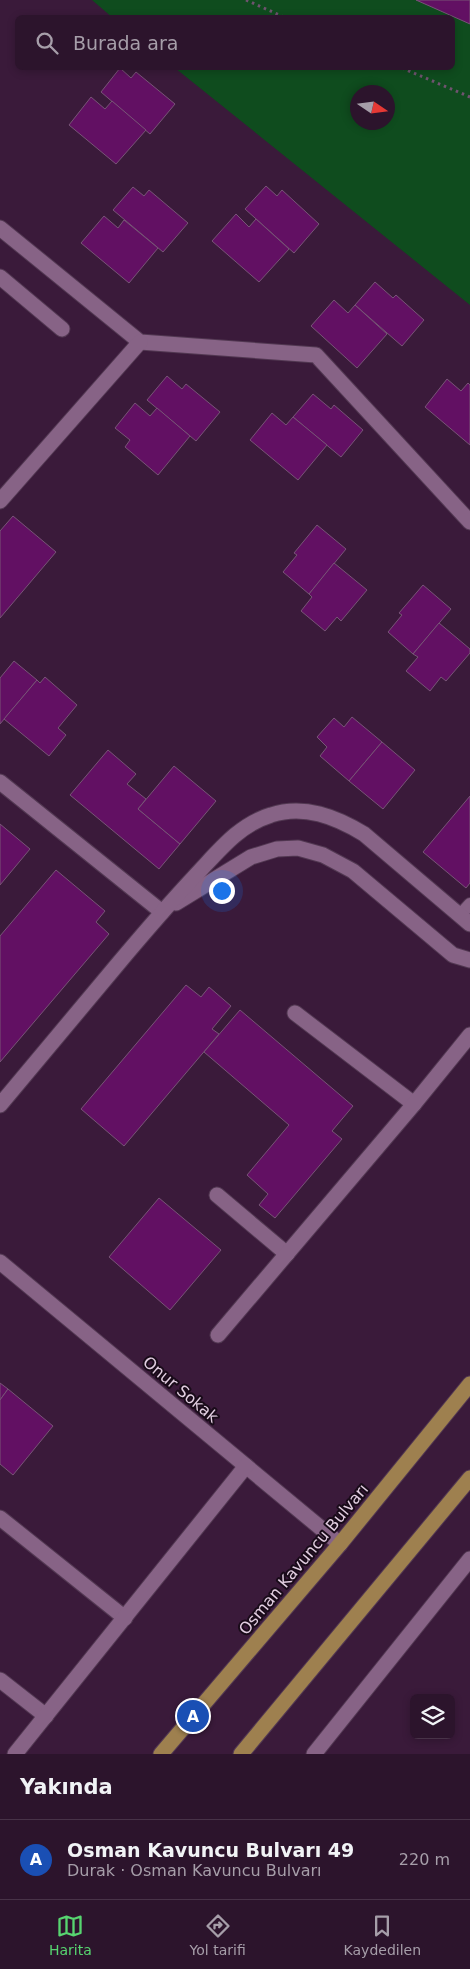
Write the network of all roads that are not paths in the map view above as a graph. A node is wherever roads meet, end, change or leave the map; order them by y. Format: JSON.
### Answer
{"nodes":[{"id":1,"x":0,"y":228,"type":"edge"},
{"id":2,"x":0,"y":277,"type":"edge"},
{"id":3,"x":62,"y":329,"type":"dead end"},
{"id":4,"x":140,"y":342,"type":"junction"},
{"id":5,"x":0,"y":501,"type":"edge"},
{"id":6,"x":470,"y":522,"type":"edge"},
{"id":7,"x":0,"y":782,"type":"edge"},
{"id":8,"x":162,"y":912,"type":"junction"},
{"id":9,"x":467,"y":914,"type":"edge"},
{"id":10,"x":470,"y":960,"type":"edge"},
{"id":11,"x":295,"y":1013,"type":"dead end"},
{"id":12,"x":470,"y":1035,"type":"edge"},
{"id":13,"x":0,"y":1104,"type":"edge"},
{"id":14,"x":414,"y":1104,"type":"junction"},
{"id":15,"x":217,"y":1194,"type":"dead end"},
{"id":16,"x":286,"y":1254,"type":"junction"},
{"id":17,"x":0,"y":1262,"type":"edge"},
{"id":18,"x":218,"y":1335,"type":"dead end"},
{"id":19,"x":470,"y":1384,"type":"edge"},
{"id":20,"x":246,"y":1466,"type":"junction"},
{"id":21,"x":470,"y":1478,"type":"edge"},
{"id":22,"x":0,"y":1518,"type":"edge"},
{"id":23,"x":340,"y":1544,"type":"junction"},
{"id":24,"x":470,"y":1559,"type":"edge"},
{"id":25,"x":125,"y":1618,"type":"junction"},
{"id":26,"x":0,"y":1680,"type":"edge"},
{"id":27,"x":46,"y":1716,"type":"junction"},
{"id":28,"x":15,"y":1754,"type":"edge"},
{"id":29,"x":161,"y":1754,"type":"edge"},
{"id":30,"x":241,"y":1754,"type":"edge"},
{"id":31,"x":314,"y":1754,"type":"edge"}],
"edges":[{"from":1,"to":4,"type":"street"},
{"from":2,"to":3,"type":"street"},
{"from":4,"to":5,"type":"street"},
{"from":4,"to":6,"type":"street"},
{"from":7,"to":8,"type":"street"},
{"from":8,"to":9,"type":"street"},
{"from":8,"to":10,"type":"street"},
{"from":8,"to":13,"type":"street"},
{"from":11,"to":14,"type":"street"},
{"from":12,"to":14,"type":"street"},
{"from":14,"to":16,"type":"street"},
{"from":15,"to":16,"type":"street"},
{"from":16,"to":18,"type":"street"},
{"from":17,"to":20,"type":"street","name":"Onur Sokak"},
{"from":19,"to":23,"type":"highway","name":"Osman Kavuncu Bulvarı"},
{"from":20,"to":23,"type":"street","name":"Onur Sokak"},
{"from":20,"to":25,"type":"street"},
{"from":21,"to":30,"type":"highway"},
{"from":22,"to":25,"type":"street"},
{"from":23,"to":29,"type":"highway","name":"Osman Kavuncu Bulvarı"},
{"from":24,"to":31,"type":"street"},
{"from":25,"to":27,"type":"street"},
{"from":26,"to":27,"type":"street"},
{"from":27,"to":28,"type":"street"}]}
